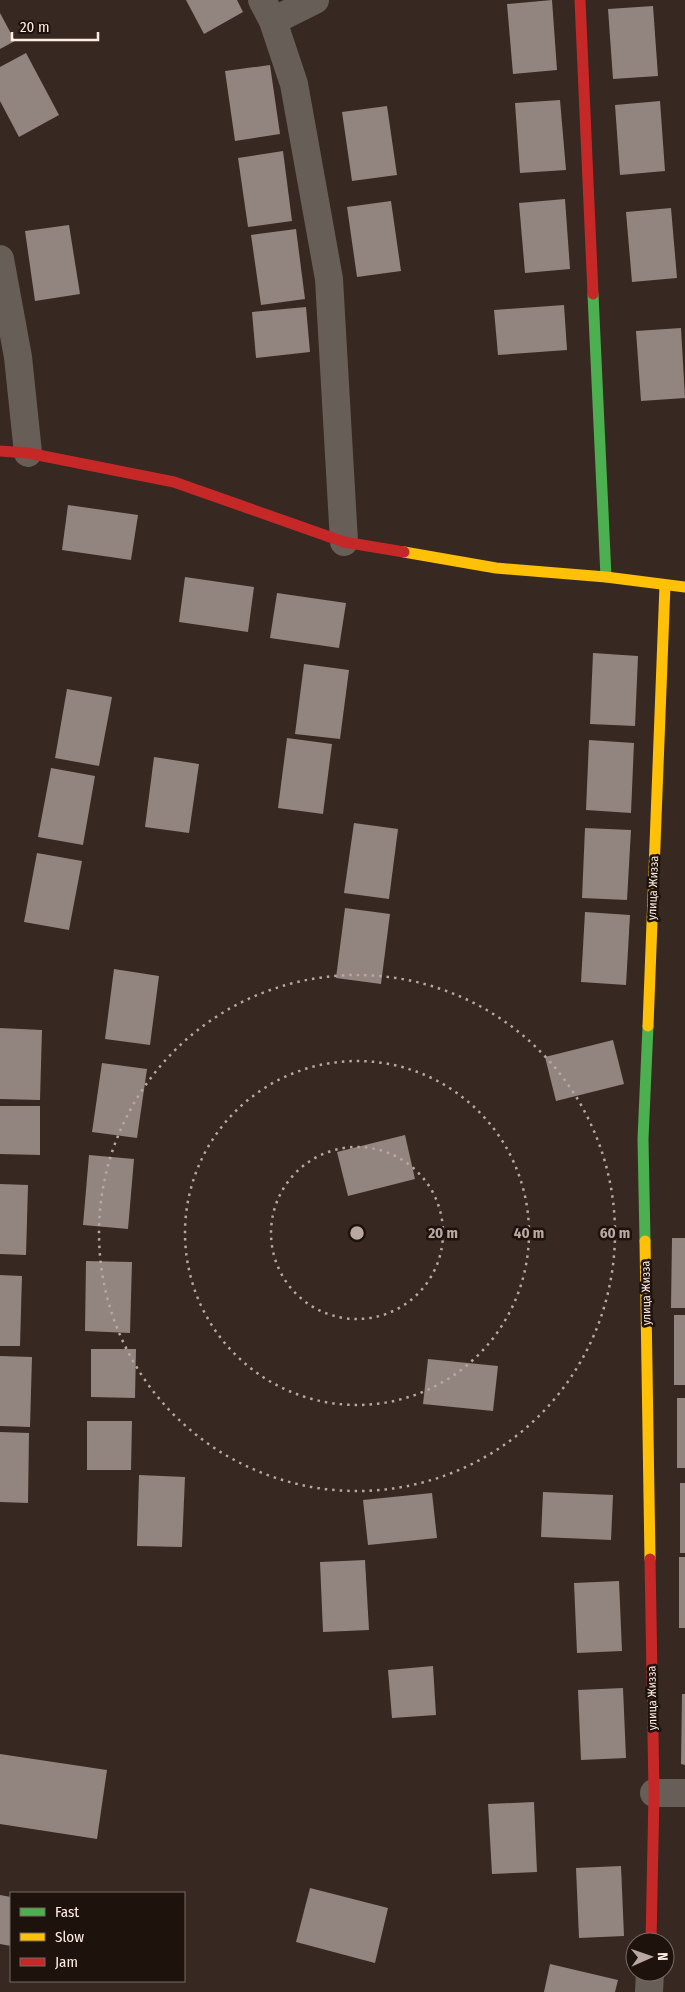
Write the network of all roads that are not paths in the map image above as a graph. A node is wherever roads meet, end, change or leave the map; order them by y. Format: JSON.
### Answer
{"nodes":[{"id":1,"x":315,"y":0,"type":"edge"},
{"id":2,"x":580,"y":0,"type":"edge"},
{"id":3,"x":267,"y":10,"type":"edge"},
{"id":4,"x":0,"y":259,"type":"edge"},
{"id":5,"x":0,"y":451,"type":"edge"},
{"id":6,"x":28,"y":454,"type":"junction"},
{"id":7,"x":344,"y":542,"type":"junction"},
{"id":8,"x":606,"y":577,"type":"junction"},
{"id":9,"x":664,"y":585,"type":"junction"},
{"id":10,"x":685,"y":587,"type":"edge"},
{"id":11,"x":685,"y":1793,"type":"edge"},
{"id":12,"x":654,"y":1794,"type":"junction"},
{"id":13,"x":650,"y":1932,"type":"edge"}],
"edges":[{"from":1,"to":3,"type":"street"},
{"from":2,"to":8,"type":"street"},
{"from":3,"to":7,"type":"street"},
{"from":4,"to":6,"type":"street"},
{"from":5,"to":6,"type":"street"},
{"from":6,"to":7,"type":"street"},
{"from":7,"to":8,"type":"street"},
{"from":8,"to":9,"type":"street"},
{"from":9,"to":10,"type":"street"},
{"from":9,"to":12,"type":"street","name":"улица Жизза"},
{"from":11,"to":12,"type":"street"},
{"from":12,"to":13,"type":"street","name":"улица Жизза"}]}
